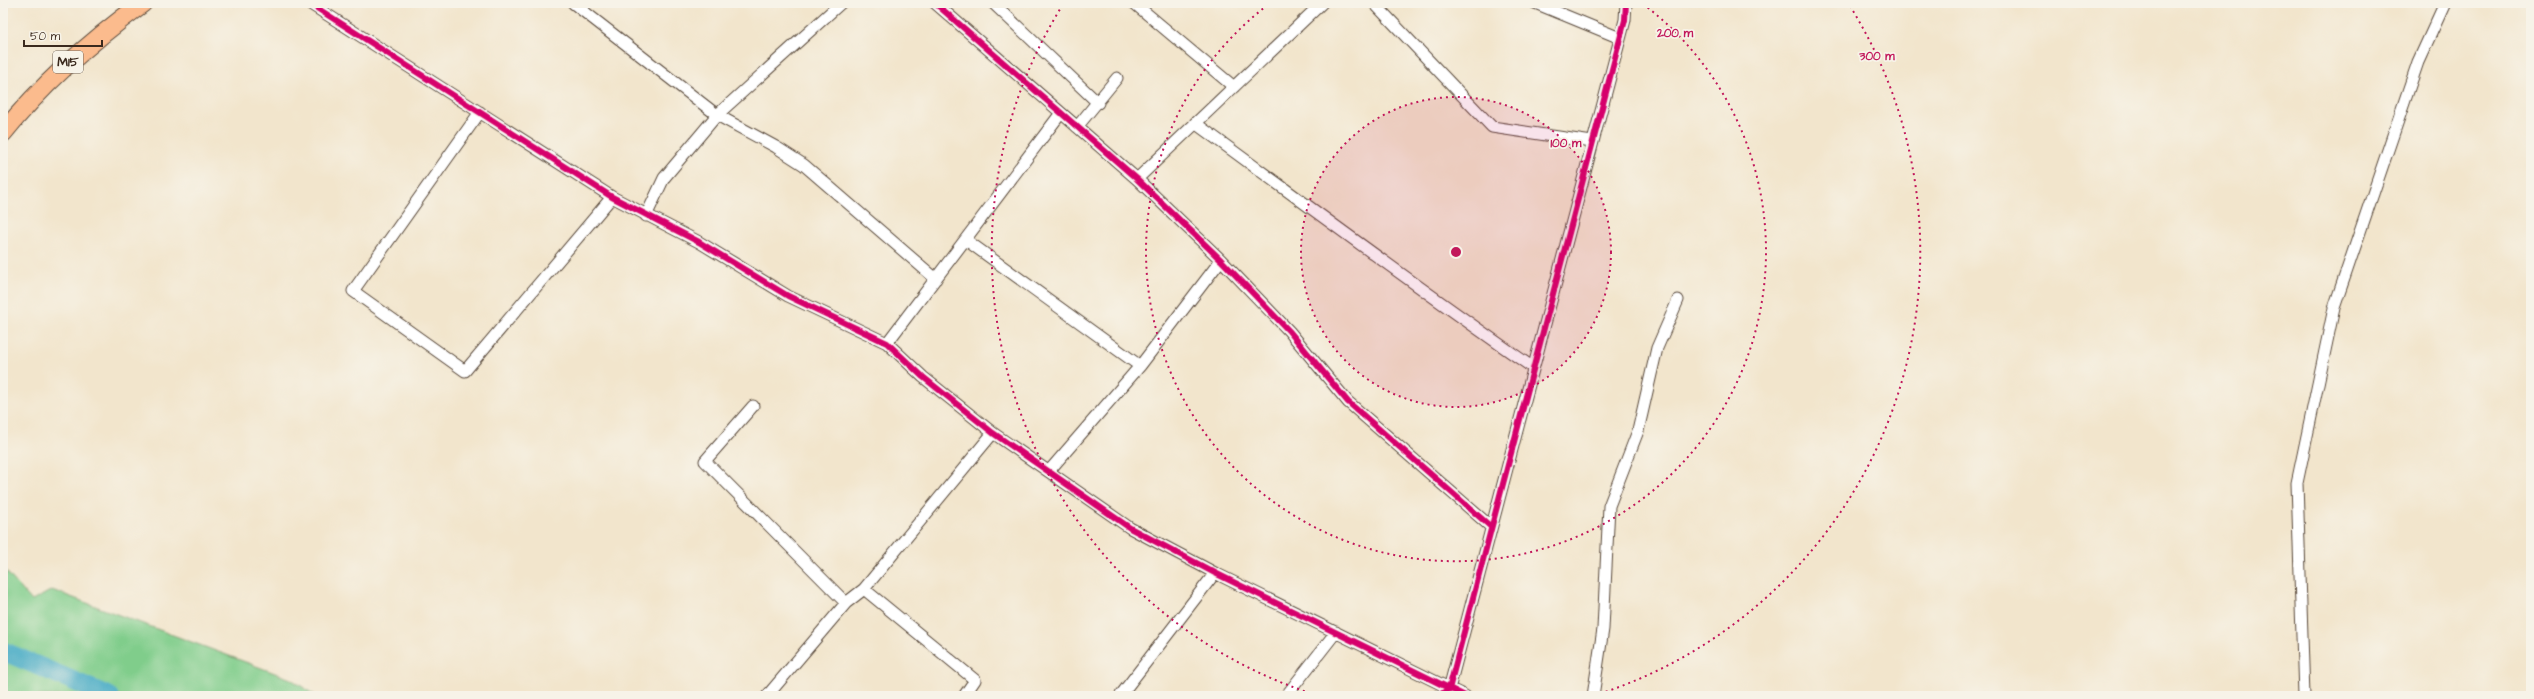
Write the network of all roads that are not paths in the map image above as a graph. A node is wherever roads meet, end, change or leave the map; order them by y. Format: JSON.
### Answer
{"nodes":[{"id":1,"x":143,"y":3,"type":"edge"},
{"id":2,"x":308,"y":3,"type":"edge"},
{"id":3,"x":573,"y":3,"type":"edge"},
{"id":4,"x":841,"y":3,"type":"edge"},
{"id":5,"x":935,"y":3,"type":"edge"},
{"id":6,"x":993,"y":3,"type":"edge"},
{"id":7,"x":1134,"y":3,"type":"edge"},
{"id":8,"x":1322,"y":3,"type":"edge"},
{"id":9,"x":1374,"y":3,"type":"edge"},
{"id":10,"x":1535,"y":3,"type":"edge"},
{"id":11,"x":1626,"y":3,"type":"edge"},
{"id":12,"x":2445,"y":3,"type":"edge"},
{"id":13,"x":1620,"y":38,"type":"junction"},
{"id":14,"x":1117,"y":78,"type":"dead end"},
{"id":15,"x":1234,"y":86,"type":"junction"},
{"id":16,"x":1098,"y":103,"type":"junction"},
{"id":17,"x":480,"y":112,"type":"junction"},
{"id":18,"x":1061,"y":113,"type":"junction"},
{"id":19,"x":717,"y":115,"type":"junction"},
{"id":20,"x":1195,"y":123,"type":"junction"},
{"id":21,"x":1077,"y":127,"type":"junction"},
{"id":22,"x":3,"y":133,"type":"edge"},
{"id":23,"x":1592,"y":142,"type":"junction"},
{"id":24,"x":1137,"y":179,"type":"junction"},
{"id":25,"x":612,"y":197,"type":"junction"},
{"id":26,"x":646,"y":216,"type":"junction"},
{"id":27,"x":966,"y":240,"type":"junction"},
{"id":28,"x":1221,"y":260,"type":"junction"},
{"id":29,"x":936,"y":279,"type":"junction"},
{"id":30,"x":1678,"y":300,"type":"dead end"},
{"id":31,"x":887,"y":343,"type":"junction"},
{"id":32,"x":1140,"y":366,"type":"junction"},
{"id":33,"x":1532,"y":367,"type":"junction"},
{"id":34,"x":753,"y":406,"type":"dead end"},
{"id":35,"x":993,"y":433,"type":"junction"},
{"id":36,"x":1049,"y":471,"type":"junction"},
{"id":37,"x":1490,"y":526,"type":"junction"},
{"id":38,"x":1215,"y":573,"type":"junction"},
{"id":39,"x":864,"y":589,"type":"junction"},
{"id":40,"x":846,"y":603,"type":"junction"},
{"id":41,"x":1336,"y":632,"type":"junction"},
{"id":42,"x":1449,"y":689,"type":"junction"},
{"id":43,"x":767,"y":696,"type":"edge"},
{"id":44,"x":964,"y":696,"type":"edge"},
{"id":45,"x":1120,"y":696,"type":"edge"},
{"id":46,"x":1286,"y":696,"type":"edge"},
{"id":47,"x":1438,"y":696,"type":"edge"},
{"id":48,"x":1465,"y":696,"type":"edge"},
{"id":49,"x":1593,"y":696,"type":"edge"},
{"id":50,"x":2304,"y":696,"type":"edge"}],
"edges":[{"from":1,"to":22,"type":"highway","number":"M15"},
{"from":2,"to":17,"type":"street"},
{"from":3,"to":19,"type":"street"},
{"from":4,"to":19,"type":"street"},
{"from":5,"to":18,"type":"street"},
{"from":6,"to":16,"type":"street"},
{"from":7,"to":15,"type":"street"},
{"from":8,"to":15,"type":"street"},
{"from":9,"to":23,"type":"street"},
{"from":10,"to":13,"type":"street"},
{"from":11,"to":13,"type":"street"},
{"from":12,"to":50,"type":"street"},
{"from":13,"to":23,"type":"street"},
{"from":14,"to":16,"type":"street"},
{"from":15,"to":20,"type":"street"},
{"from":16,"to":21,"type":"street"},
{"from":17,"to":25,"type":"street"},
{"from":17,"to":25,"type":"street"},
{"from":18,"to":21,"type":"street"},
{"from":18,"to":27,"type":"street"},
{"from":19,"to":26,"type":"street"},
{"from":19,"to":29,"type":"street"},
{"from":20,"to":24,"type":"street"},
{"from":20,"to":33,"type":"street"},
{"from":21,"to":24,"type":"street"},
{"from":23,"to":33,"type":"street"},
{"from":24,"to":28,"type":"street"},
{"from":25,"to":26,"type":"street"},
{"from":26,"to":31,"type":"street"},
{"from":27,"to":29,"type":"street"},
{"from":27,"to":32,"type":"street"},
{"from":28,"to":32,"type":"street"},
{"from":28,"to":37,"type":"street"},
{"from":29,"to":31,"type":"street"},
{"from":30,"to":49,"type":"street"},
{"from":31,"to":35,"type":"street"},
{"from":32,"to":36,"type":"street"},
{"from":33,"to":37,"type":"street"},
{"from":34,"to":40,"type":"street"},
{"from":35,"to":36,"type":"street"},
{"from":35,"to":39,"type":"street"},
{"from":36,"to":38,"type":"street"},
{"from":37,"to":42,"type":"street"},
{"from":38,"to":41,"type":"street"},
{"from":38,"to":45,"type":"street"},
{"from":39,"to":40,"type":"street"},
{"from":39,"to":44,"type":"street"},
{"from":40,"to":43,"type":"street"},
{"from":41,"to":42,"type":"street"},
{"from":41,"to":46,"type":"street"},
{"from":42,"to":47,"type":"street"},
{"from":42,"to":48,"type":"street"}]}
